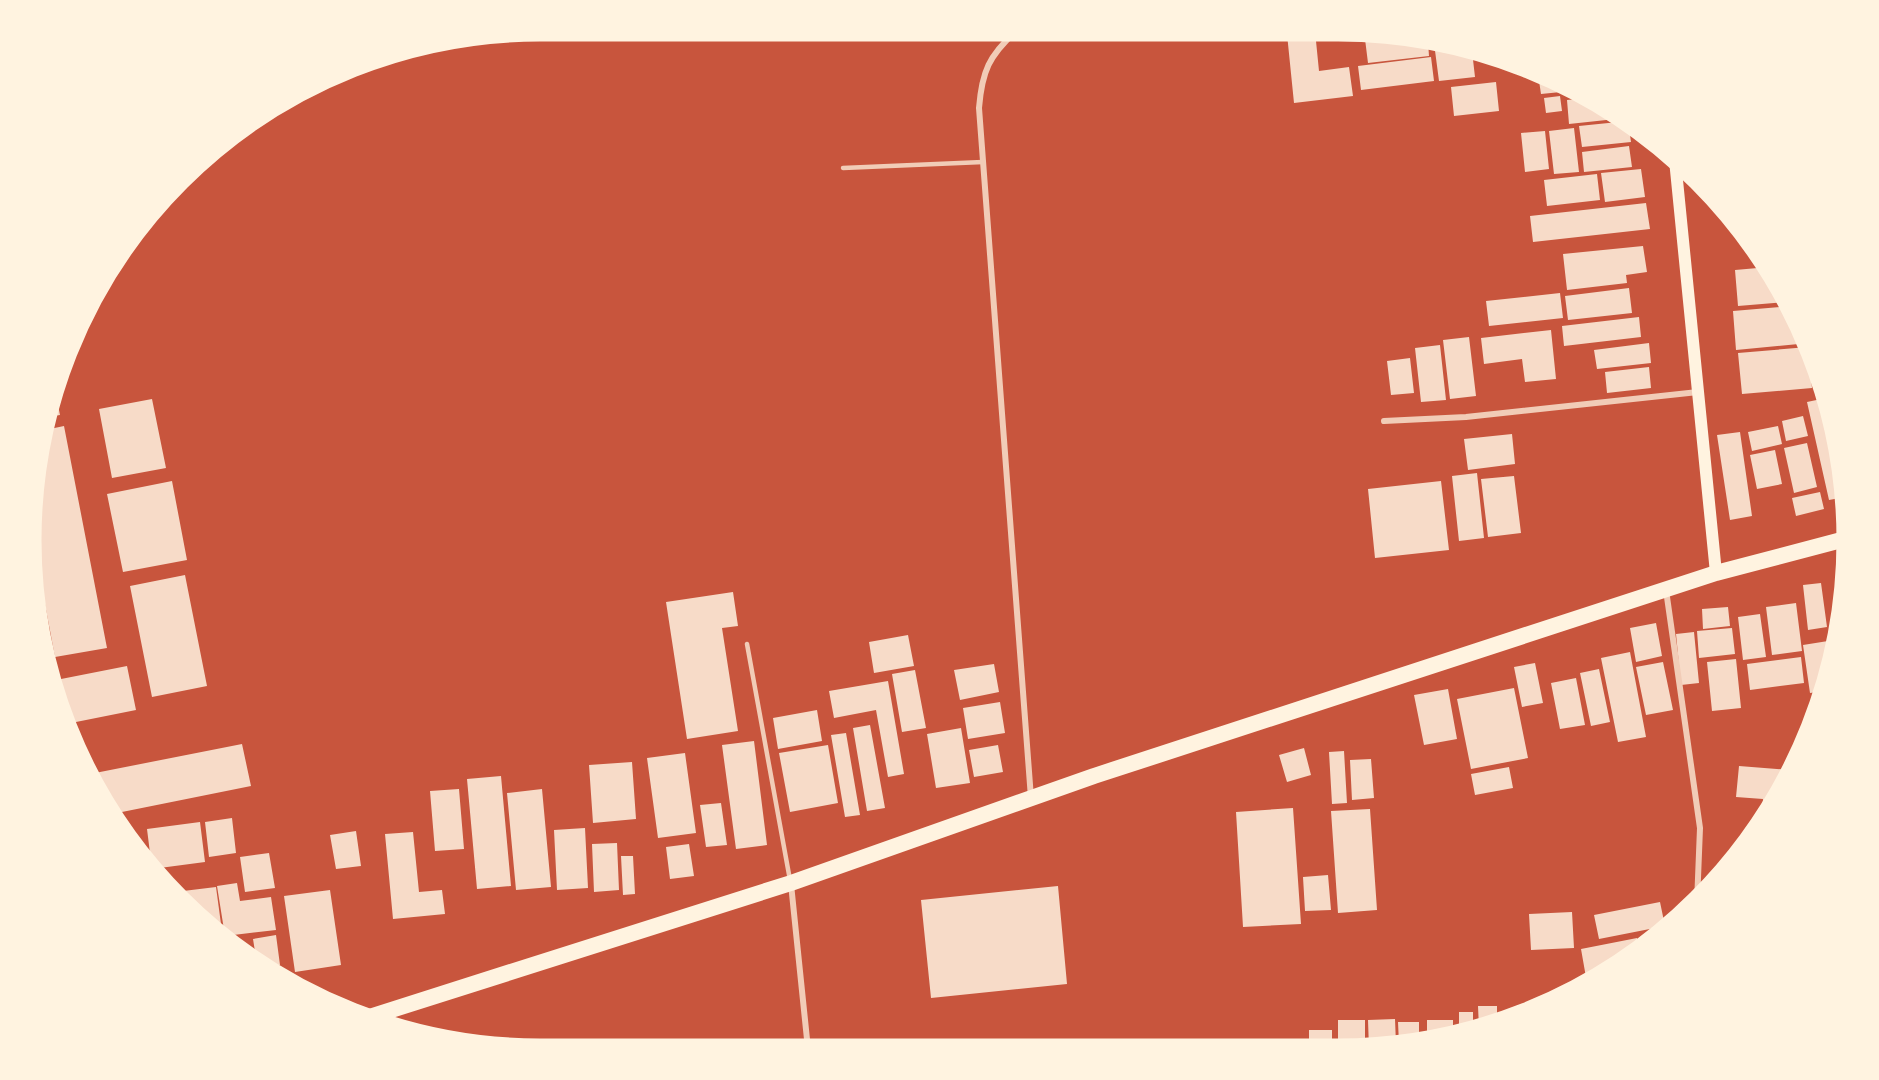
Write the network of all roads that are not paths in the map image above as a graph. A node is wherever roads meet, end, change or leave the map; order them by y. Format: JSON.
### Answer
{"nodes":[{"id":1,"x":1007,"y":40,"type":"edge"},
{"id":2,"x":983,"y":162,"type":"junction"},
{"id":3,"x":843,"y":168,"type":"dead end"},
{"id":4,"x":1677,"y":173,"type":"edge"},
{"id":5,"x":1698,"y":392,"type":"junction"},
{"id":6,"x":1384,"y":421,"type":"dead end"},
{"id":7,"x":1838,"y":541,"type":"edge"},
{"id":8,"x":1716,"y":573,"type":"junction"},
{"id":9,"x":1666,"y":590,"type":"junction"},
{"id":10,"x":747,"y":644,"type":"dead end"},
{"id":11,"x":1032,"y":798,"type":"junction"},
{"id":12,"x":791,"y":883,"type":"junction"},
{"id":13,"x":1698,"y":887,"type":"edge"},
{"id":14,"x":380,"y":1013,"type":"edge"},
{"id":15,"x":807,"y":1040,"type":"edge"}],
"edges":[{"from":1,"to":2,"type":"street"},
{"from":2,"to":3,"type":"lane"},
{"from":2,"to":11,"type":"street"},
{"from":4,"to":5,"type":"main road"},
{"from":5,"to":6,"type":"street"},
{"from":5,"to":8,"type":"main road"},
{"from":7,"to":8,"type":"highway"},
{"from":8,"to":9,"type":"highway"},
{"from":9,"to":11,"type":"highway"},
{"from":9,"to":13,"type":"street"},
{"from":10,"to":12,"type":"lane"},
{"from":11,"to":12,"type":"highway"},
{"from":12,"to":14,"type":"highway"},
{"from":12,"to":15,"type":"street"}]}
